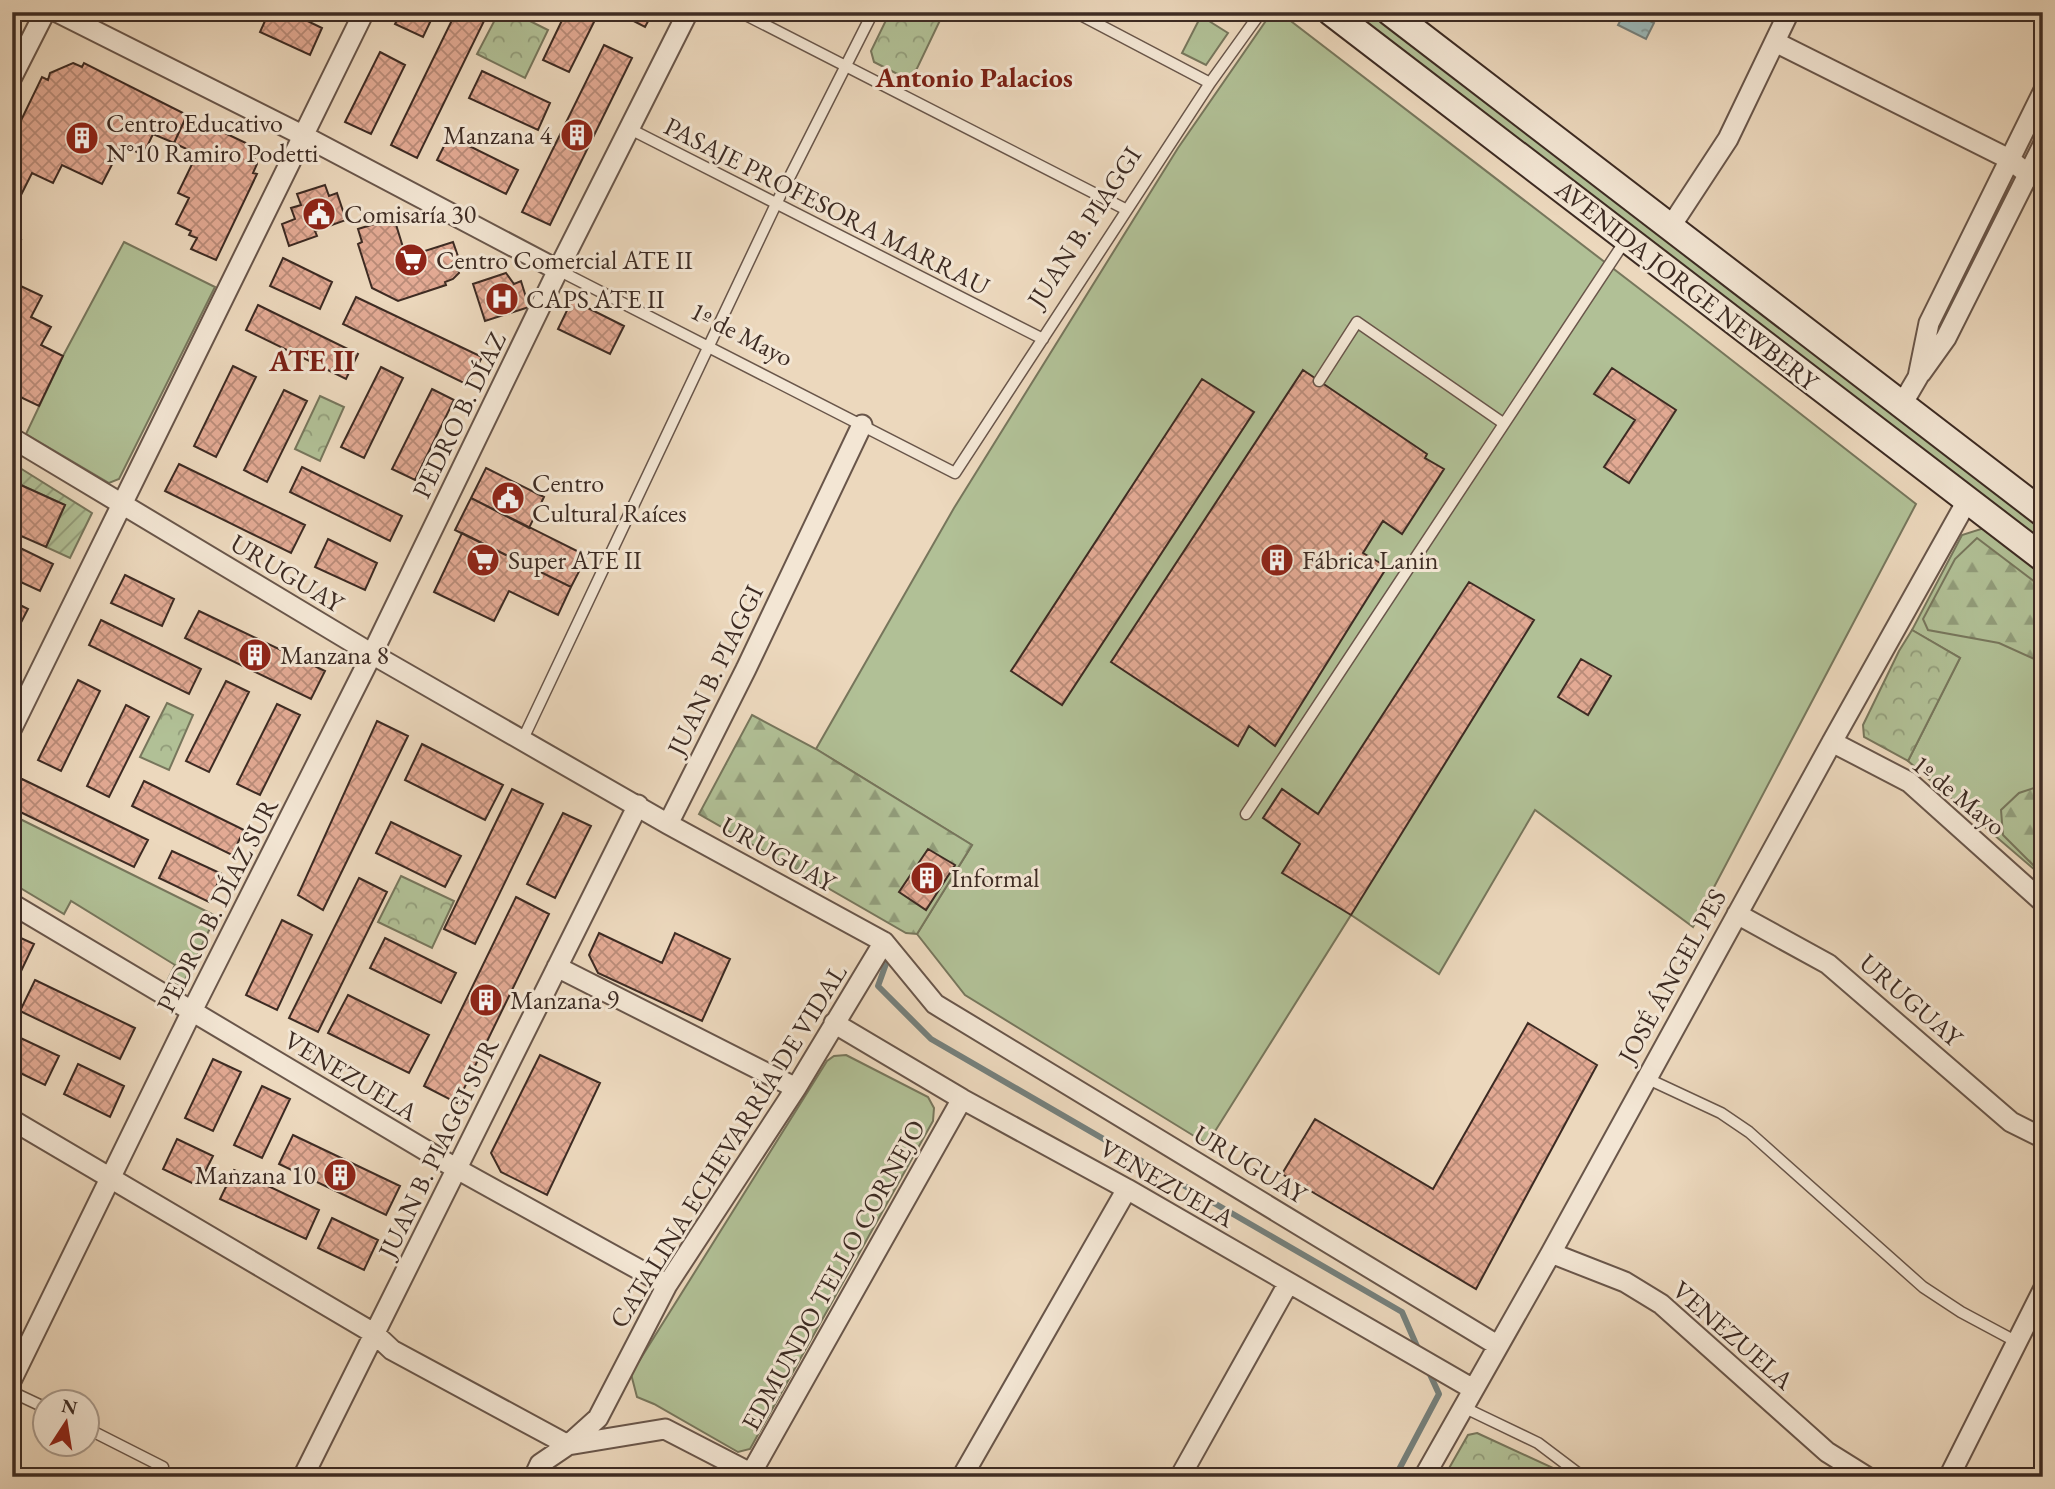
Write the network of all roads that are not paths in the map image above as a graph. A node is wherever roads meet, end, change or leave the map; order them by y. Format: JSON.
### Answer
{"nodes":[{"id":1,"x":45,"y":12,"type":"edge"},
{"id":2,"x":57,"y":12,"type":"edge"},
{"id":3,"x":364,"y":12,"type":"edge"},
{"id":4,"x":688,"y":12,"type":"edge"},
{"id":5,"x":740,"y":12,"type":"edge"},
{"id":6,"x":873,"y":12,"type":"edge"},
{"id":7,"x":1076,"y":12,"type":"edge"},
{"id":8,"x":1261,"y":12,"type":"edge"},
{"id":9,"x":1331,"y":12,"type":"edge"},
{"id":10,"x":1789,"y":12,"type":"edge"},
{"id":11,"x":1405,"y":17,"type":"edge"},
{"id":12,"x":1774,"y":42,"type":"junction"},
{"id":13,"x":846,"y":66,"type":"junction"},
{"id":14,"x":12,"y":77,"type":"edge"},
{"id":15,"x":1210,"y":83,"type":"junction"},
{"id":16,"x":2043,"y":92,"type":"edge"},
{"id":17,"x":630,"y":129,"type":"junction"},
{"id":18,"x":304,"y":136,"type":"junction"},
{"id":19,"x":2043,"y":145,"type":"edge"},
{"id":20,"x":2009,"y":159,"type":"junction"},
{"id":21,"x":2035,"y":177,"type":"edge"},
{"id":22,"x":776,"y":204,"type":"junction"},
{"id":23,"x":1127,"y":210,"type":"junction"},
{"id":24,"x":1669,"y":229,"type":"junction"},
{"id":25,"x":1627,"y":237,"type":"junction"},
{"id":26,"x":558,"y":271,"type":"junction"},
{"id":27,"x":1043,"y":339,"type":"junction"},
{"id":28,"x":709,"y":347,"type":"junction"},
{"id":29,"x":1918,"y":377,"type":"junction"},
{"id":30,"x":1319,"y":381,"type":"dead end"},
{"id":31,"x":1901,"y":407,"type":"junction"},
{"id":32,"x":1503,"y":422,"type":"junction"},
{"id":33,"x":862,"y":425,"type":"junction"},
{"id":34,"x":12,"y":438,"type":"edge"},
{"id":35,"x":955,"y":473,"type":"joint"},
{"id":36,"x":1967,"y":501,"type":"junction"},
{"id":37,"x":123,"y":505,"type":"junction"},
{"id":38,"x":2043,"y":513,"type":"edge"},
{"id":39,"x":2043,"y":558,"type":"edge"},
{"id":40,"x":372,"y":654,"type":"junction"},
{"id":41,"x":12,"y":728,"type":"edge"},
{"id":42,"x":522,"y":741,"type":"junction"},
{"id":43,"x":1832,"y":742,"type":"junction"},
{"id":44,"x":638,"y":805,"type":"junction"},
{"id":45,"x":1246,"y":814,"type":"dead end"},
{"id":46,"x":668,"y":824,"type":"junction"},
{"id":47,"x":2043,"y":902,"type":"edge"},
{"id":48,"x":12,"y":904,"type":"edge"},
{"id":49,"x":1737,"y":914,"type":"junction"},
{"id":50,"x":884,"y":942,"type":"junction"},
{"id":51,"x":557,"y":967,"type":"junction"},
{"id":52,"x":192,"y":1011,"type":"junction"},
{"id":53,"x":834,"y":1023,"type":"junction"},
{"id":54,"x":1646,"y":1078,"type":"junction"},
{"id":55,"x":796,"y":1088,"type":"junction"},
{"id":56,"x":962,"y":1099,"type":"junction"},
{"id":57,"x":12,"y":1120,"type":"edge"},
{"id":58,"x":2043,"y":1138,"type":"edge"},
{"id":59,"x":457,"y":1169,"type":"junction"},
{"id":60,"x":111,"y":1180,"type":"junction"},
{"id":61,"x":1127,"y":1189,"type":"junction"},
{"id":62,"x":1551,"y":1253,"type":"junction"},
{"id":63,"x":1289,"y":1284,"type":"junction"},
{"id":64,"x":667,"y":1285,"type":"junction"},
{"id":65,"x":2043,"y":1290,"type":"edge"},
{"id":66,"x":375,"y":1334,"type":"junction"},
{"id":67,"x":2017,"y":1342,"type":"junction"},
{"id":68,"x":1497,"y":1345,"type":"junction"},
{"id":69,"x":12,"y":1379,"type":"edge"},
{"id":70,"x":1473,"y":1389,"type":"junction"},
{"id":71,"x":12,"y":1392,"type":"edge"},
{"id":72,"x":32,"y":1401,"type":"edge"},
{"id":73,"x":1463,"y":1407,"type":"junction"},
{"id":74,"x":102,"y":1436,"type":"edge"},
{"id":75,"x":568,"y":1445,"type":"junction"},
{"id":76,"x":163,"y":1467,"type":"dead end"},
{"id":77,"x":753,"y":1476,"type":"edge"},
{"id":78,"x":303,"y":1477,"type":"edge"},
{"id":79,"x":534,"y":1477,"type":"edge"},
{"id":80,"x":962,"y":1477,"type":"edge"},
{"id":81,"x":1180,"y":1477,"type":"edge"},
{"id":82,"x":1424,"y":1477,"type":"edge"},
{"id":83,"x":1583,"y":1477,"type":"edge"},
{"id":84,"x":1867,"y":1477,"type":"edge"},
{"id":85,"x":1949,"y":1477,"type":"edge"}],
"edges":[{"from":1,"to":14,"type":"street"},
{"from":2,"to":18,"type":"street","name":"1º de Mayo"},
{"from":3,"to":18,"type":"street"},
{"from":4,"to":17,"type":"street","name":"PEDRO B. DÍAZ"},
{"from":5,"to":13,"type":"lane"},
{"from":6,"to":13,"type":"lane"},
{"from":7,"to":15,"type":"lane"},
{"from":8,"to":15,"type":"lane","name":"JUAN B. PIAGGI"},
{"from":9,"to":25,"type":"main road","name":"AVENIDA JORGE NEWBERY"},
{"from":10,"to":12,"type":"street"},
{"from":11,"to":24,"type":"main road","name":"AVENIDA JORGE NEWBERY"},
{"from":12,"to":20,"type":"street"},
{"from":12,"to":24,"type":"street"},
{"from":13,"to":22,"type":"lane"},
{"from":13,"to":23,"type":"lane"},
{"from":15,"to":23,"type":"lane","name":"JUAN B. PIAGGI"},
{"from":16,"to":20,"type":"street"},
{"from":17,"to":22,"type":"lane","name":"PASAJE PROFESORA MARRAU"},
{"from":17,"to":26,"type":"street","name":"PEDRO B. DÍAZ"},
{"from":18,"to":26,"type":"street","name":"1º de Mayo"},
{"from":18,"to":37,"type":"street"},
{"from":19,"to":21,"type":"street"},
{"from":20,"to":21,"type":"street"},
{"from":20,"to":29,"type":"street"},
{"from":21,"to":29,"type":"street"},
{"from":22,"to":27,"type":"lane","name":"PASAJE PROFESORA MARRAU"},
{"from":22,"to":28,"type":"lane"},
{"from":23,"to":27,"type":"lane","name":"JUAN B. PIAGGI"},
{"from":24,"to":31,"type":"main road","name":"AVENIDA JORGE NEWBERY"},
{"from":25,"to":32,"type":"lane"},
{"from":25,"to":36,"type":"main road","name":"AVENIDA JORGE NEWBERY"},
{"from":26,"to":28,"type":"lane","name":"1º de Mayo"},
{"from":26,"to":40,"type":"street","name":"PEDRO B. DÍAZ"},
{"from":27,"to":35,"type":"lane","name":"JUAN B. PIAGGI"},
{"from":28,"to":33,"type":"lane","name":"1º de Mayo"},
{"from":28,"to":42,"type":"lane"},
{"from":29,"to":31,"type":"street"},
{"from":30,"to":32,"type":"lane"},
{"from":31,"to":38,"type":"main road","name":"AVENIDA JORGE NEWBERY"},
{"from":32,"to":45,"type":"lane"},
{"from":33,"to":35,"type":"lane","name":"1º de Mayo"},
{"from":33,"to":46,"type":"street","name":"JUAN B. PIAGGI"},
{"from":34,"to":37,"type":"street","name":"URUGUAY"},
{"from":36,"to":39,"type":"main road","name":"AVENIDA JORGE NEWBERY"},
{"from":36,"to":43,"type":"street","name":"JOSÉ ÁNGEL PES"},
{"from":37,"to":40,"type":"street","name":"URUGUAY"},
{"from":37,"to":41,"type":"street"},
{"from":40,"to":42,"type":"street","name":"URUGUAY"},
{"from":40,"to":52,"type":"street","name":"PEDRO B. DÍAZ SUR"},
{"from":42,"to":44,"type":"street","name":"URUGUAY"},
{"from":43,"to":47,"type":"street","name":"1º de Mayo"},
{"from":43,"to":49,"type":"street","name":"JOSÉ ÁNGEL PES"},
{"from":44,"to":46,"type":"street","name":"URUGUAY"},
{"from":44,"to":51,"type":"street","name":"JUAN B. PIAGGI SUR"},
{"from":46,"to":50,"type":"street","name":"URUGUAY"},
{"from":48,"to":52,"type":"street","name":"VENEZUELA"},
{"from":49,"to":54,"type":"street","name":"JOSÉ ÁNGEL PES"},
{"from":49,"to":58,"type":"street","name":"URUGUAY"},
{"from":50,"to":53,"type":"street","name":"CATALINA ECHEVARRÍA DE VIDAL"},
{"from":50,"to":68,"type":"street","name":"URUGUAY"},
{"from":51,"to":55,"type":"street"},
{"from":51,"to":59,"type":"street","name":"JUAN B. PIAGGI SUR"},
{"from":52,"to":59,"type":"street","name":"VENEZUELA"},
{"from":52,"to":60,"type":"street","name":"PEDRO B. DÍAZ SUR"},
{"from":53,"to":55,"type":"street","name":"CATALINA ECHEVARRÍA DE VIDAL"},
{"from":53,"to":56,"type":"street","name":"VENEZUELA"},
{"from":54,"to":62,"type":"street","name":"JOSÉ ÁNGEL PES"},
{"from":54,"to":67,"type":"lane"},
{"from":55,"to":64,"type":"street","name":"CATALINA ECHEVARRÍA DE VIDAL"},
{"from":56,"to":61,"type":"street","name":"VENEZUELA"},
{"from":56,"to":77,"type":"street","name":"EDMUNDO TELLO CORNEJO"},
{"from":57,"to":60,"type":"street"},
{"from":59,"to":64,"type":"street","name":"VENEZUELA"},
{"from":59,"to":66,"type":"street","name":"JUAN B. PIAGGI SUR"},
{"from":60,"to":66,"type":"street"},
{"from":60,"to":69,"type":"street"},
{"from":61,"to":63,"type":"street","name":"VENEZUELA"},
{"from":61,"to":80,"type":"street"},
{"from":62,"to":68,"type":"street","name":"JOSÉ ÁNGEL PES"},
{"from":62,"to":84,"type":"street","name":"VENEZUELA"},
{"from":63,"to":70,"type":"street","name":"VENEZUELA"},
{"from":63,"to":81,"type":"street"},
{"from":64,"to":75,"type":"street","name":"CATALINA ECHEVARRÍA DE VIDAL"},
{"from":65,"to":67,"type":"street"},
{"from":66,"to":75,"type":"street"},
{"from":66,"to":78,"type":"street","name":"JUAN B. PIAGGI SUR"},
{"from":67,"to":85,"type":"street"},
{"from":68,"to":70,"type":"street","name":"JOSÉ ÁNGEL PES"},
{"from":70,"to":73,"type":"street","name":"JOSÉ ÁNGEL PES"},
{"from":71,"to":72,"type":"lane"},
{"from":73,"to":82,"type":"street","name":"JOSÉ ÁNGEL PES"},
{"from":73,"to":83,"type":"lane"},
{"from":74,"to":76,"type":"lane"},
{"from":75,"to":77,"type":"street"},
{"from":75,"to":79,"type":"street","name":"CATALINA ECHEVARRÍA DE VIDAL"}]}
